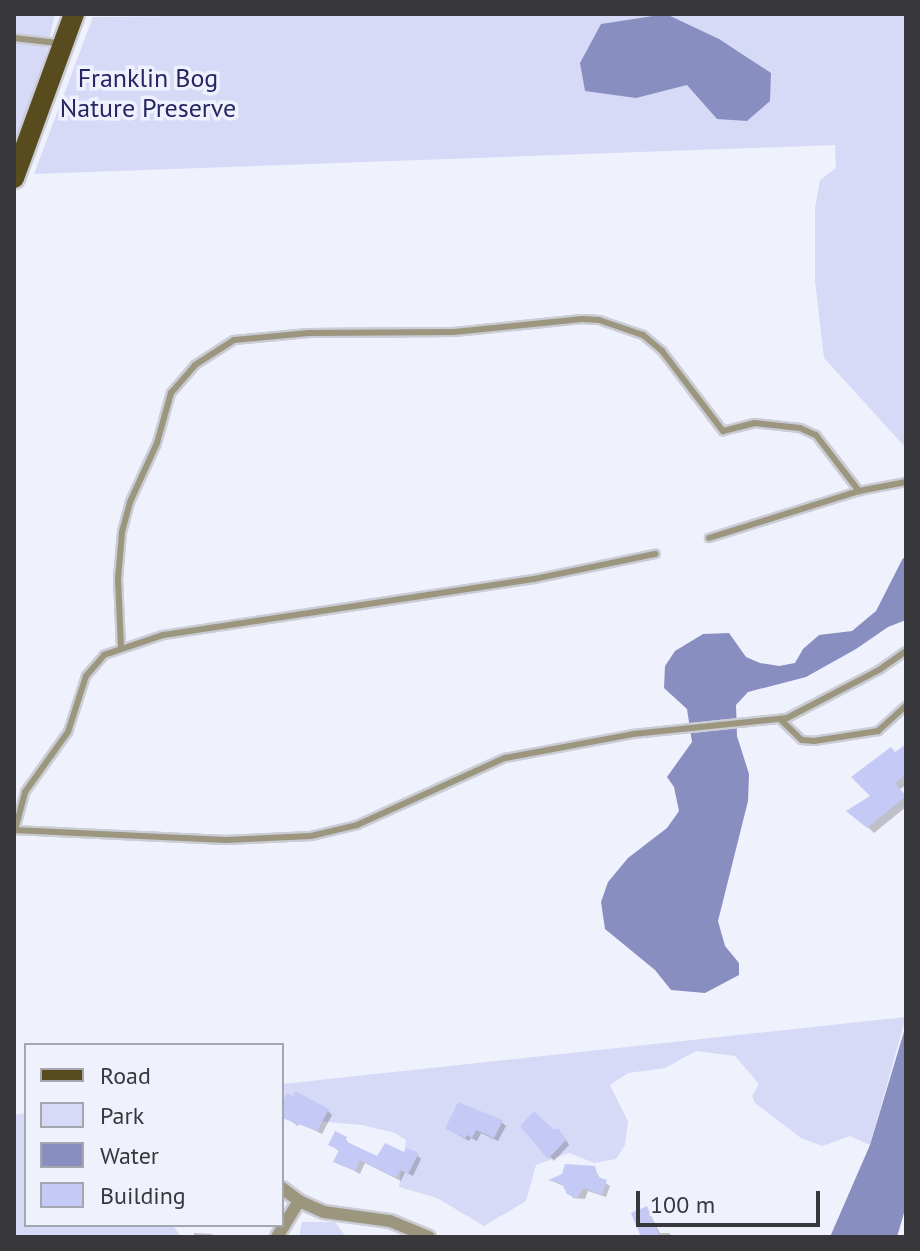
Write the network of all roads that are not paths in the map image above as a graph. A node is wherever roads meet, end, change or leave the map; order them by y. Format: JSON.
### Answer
{"nodes":[{"id":1,"x":74,"y":14,"type":"edge"},
{"id":2,"x":14,"y":38,"type":"edge"},
{"id":3,"x":63,"y":45,"type":"junction"},
{"id":4,"x":14,"y":178,"type":"edge"},
{"id":5,"x":906,"y":482,"type":"edge"},
{"id":6,"x":859,"y":491,"type":"junction"},
{"id":7,"x":709,"y":538,"type":"dead end"},
{"id":8,"x":655,"y":554,"type":"dead end"},
{"id":9,"x":121,"y":647,"type":"junction"},
{"id":10,"x":905,"y":653,"type":"edge"},
{"id":11,"x":906,"y":706,"type":"edge"},
{"id":12,"x":780,"y":719,"type":"junction"},
{"id":13,"x":17,"y":802,"type":"edge"},
{"id":14,"x":14,"y":830,"type":"edge"},
{"id":15,"x":284,"y":1190,"type":"edge"},
{"id":16,"x":299,"y":1201,"type":"junction"},
{"id":17,"x":284,"y":1226,"type":"edge"},
{"id":18,"x":429,"y":1237,"type":"edge"}],
"edges":[{"from":1,"to":3,"type":"main road"},
{"from":2,"to":3,"type":"lane"},
{"from":3,"to":4,"type":"main road"},
{"from":5,"to":6,"type":"lane"},
{"from":6,"to":7,"type":"lane"},
{"from":6,"to":9,"type":"lane"},
{"from":8,"to":9,"type":"lane"},
{"from":9,"to":13,"type":"lane"},
{"from":10,"to":12,"type":"lane"},
{"from":11,"to":12,"type":"lane"},
{"from":12,"to":14,"type":"lane"},
{"from":13,"to":14,"type":"lane"},
{"from":15,"to":16,"type":"street"},
{"from":16,"to":17,"type":"street"},
{"from":16,"to":18,"type":"street"}]}
